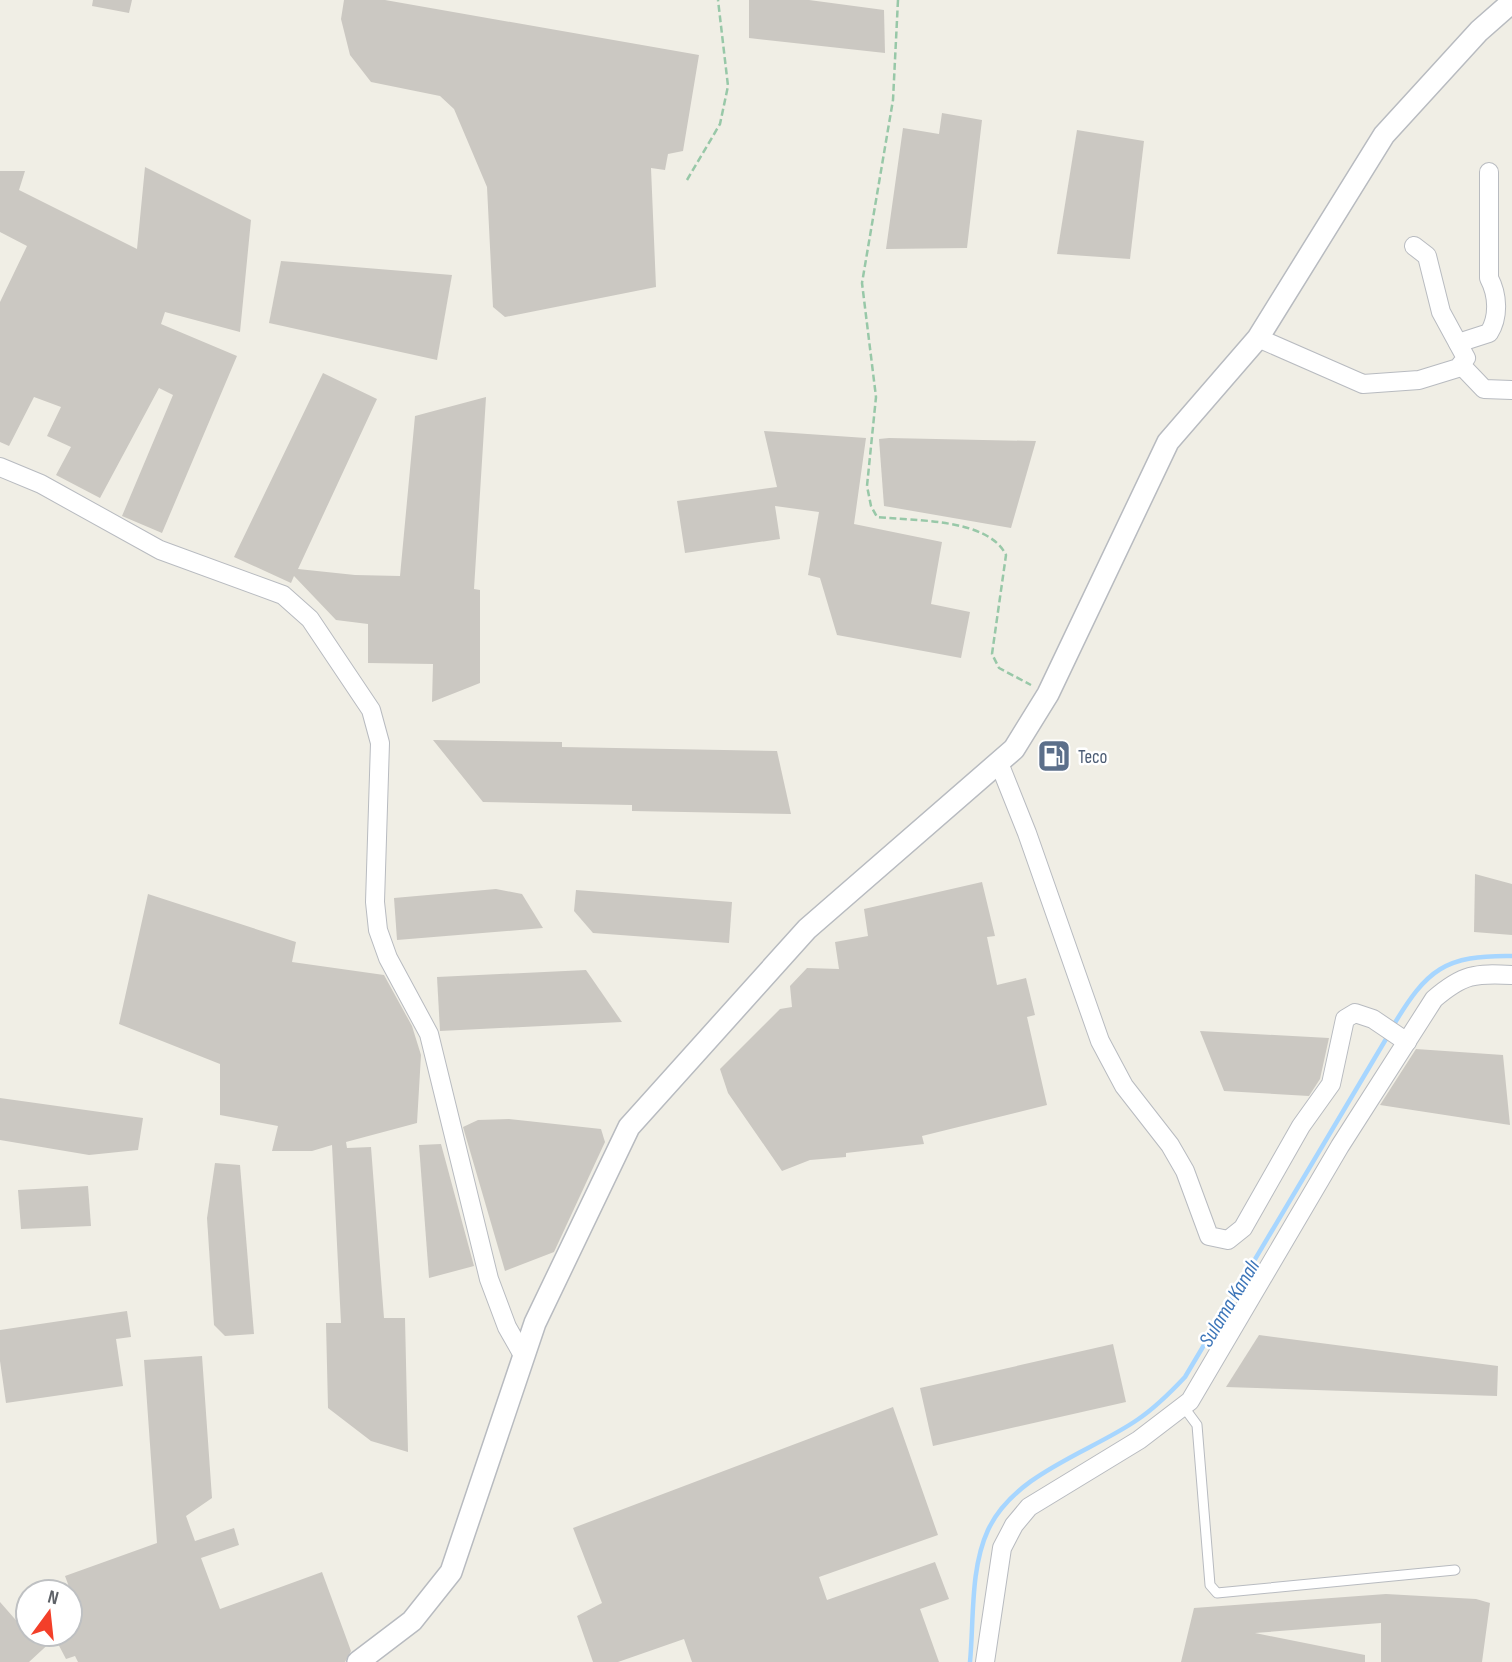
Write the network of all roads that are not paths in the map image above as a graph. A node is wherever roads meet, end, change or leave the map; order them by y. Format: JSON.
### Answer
{"nodes":[{"id":1,"x":1512,"y":2,"type":"edge"},
{"id":2,"x":1489,"y":172,"type":"dead end"},
{"id":3,"x":1414,"y":246,"type":"dead end"},
{"id":4,"x":1258,"y":338,"type":"junction"},
{"id":5,"x":1458,"y":343,"type":"junction"},
{"id":6,"x":1461,"y":365,"type":"junction"},
{"id":7,"x":1512,"y":390,"type":"edge"},
{"id":8,"x":0,"y":467,"type":"edge"},
{"id":9,"x":999,"y":763,"type":"junction"},
{"id":10,"x":1512,"y":975,"type":"edge"},
{"id":11,"x":1396,"y":1035,"type":"junction"},
{"id":12,"x":524,"y":1357,"type":"junction"},
{"id":13,"x":1183,"y":1406,"type":"junction"},
{"id":14,"x":1455,"y":1570,"type":"dead end"},
{"id":15,"x":358,"y":1662,"type":"edge"},
{"id":16,"x":985,"y":1662,"type":"edge"}],
"edges":[{"from":1,"to":4,"type":"street"},
{"from":2,"to":5,"type":"street"},
{"from":3,"to":5,"type":"street"},
{"from":4,"to":6,"type":"street"},
{"from":4,"to":9,"type":"street"},
{"from":5,"to":6,"type":"street"},
{"from":6,"to":7,"type":"street"},
{"from":8,"to":12,"type":"street"},
{"from":9,"to":11,"type":"street"},
{"from":9,"to":12,"type":"street"},
{"from":10,"to":11,"type":"street"},
{"from":11,"to":13,"type":"street"},
{"from":12,"to":15,"type":"street"},
{"from":13,"to":14,"type":"lane"},
{"from":13,"to":16,"type":"street"}]}
